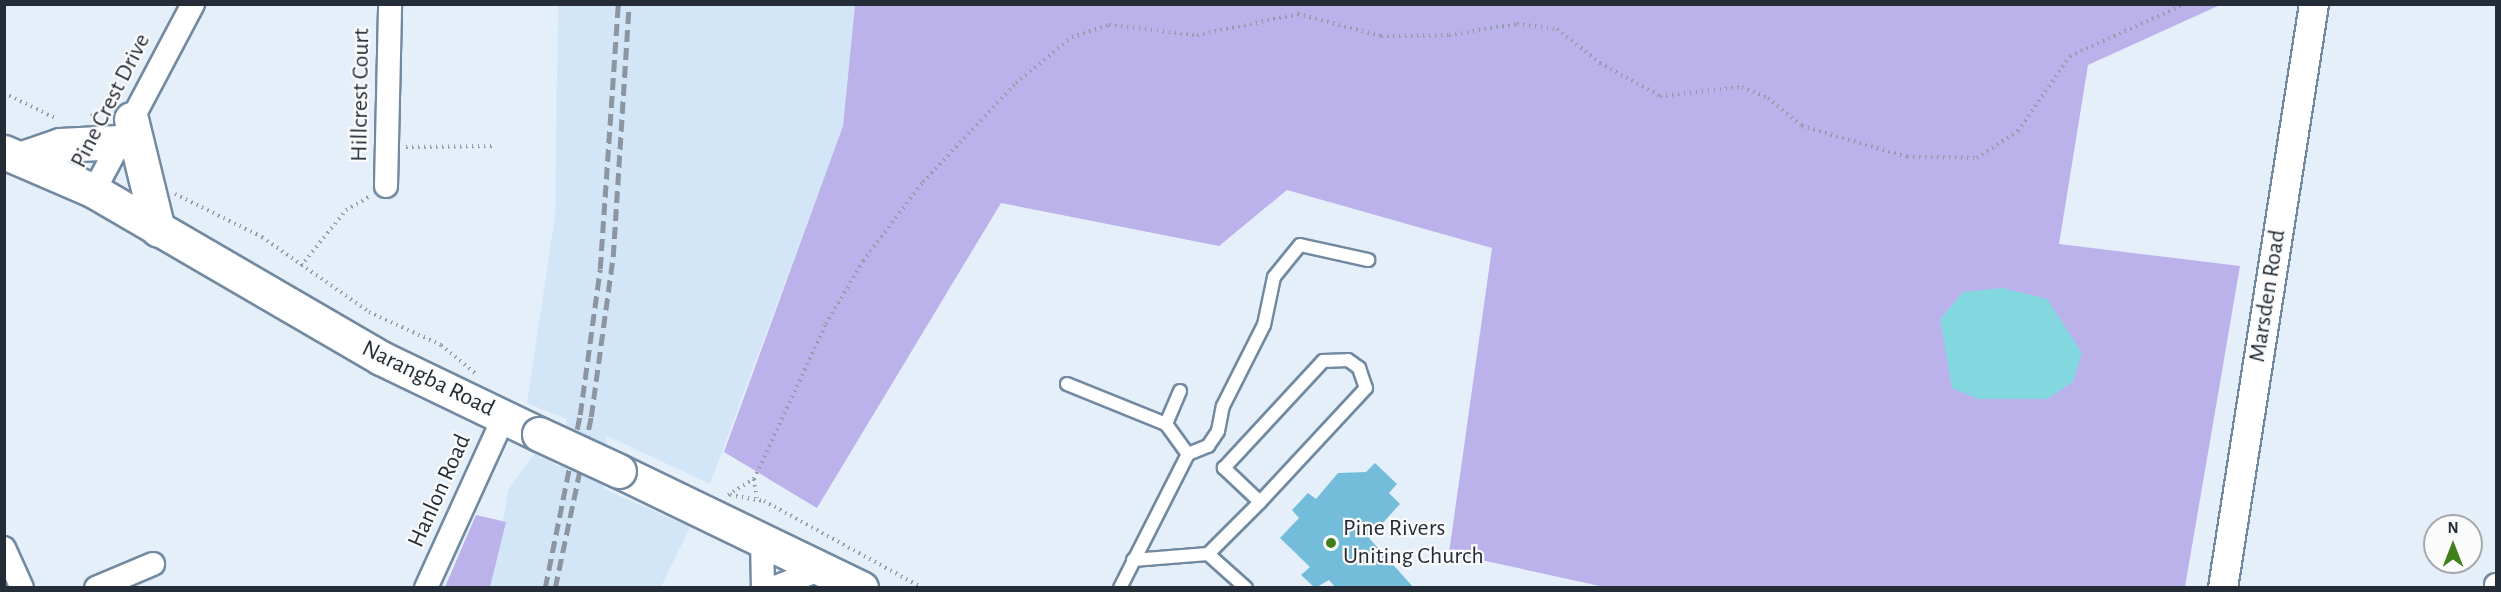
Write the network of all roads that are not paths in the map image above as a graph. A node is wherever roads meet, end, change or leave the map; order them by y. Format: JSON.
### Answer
{"nodes":[{"id":1,"x":193,"y":4,"type":"edge"},
{"id":2,"x":390,"y":4,"type":"edge"},
{"id":3,"x":2313,"y":4,"type":"edge"},
{"id":4,"x":130,"y":120,"type":"junction"},
{"id":5,"x":13,"y":155,"type":"edge"},
{"id":6,"x":386,"y":186,"type":"road end"},
{"id":7,"x":94,"y":191,"type":"junction"},
{"id":8,"x":158,"y":230,"type":"junction"},
{"id":9,"x":1368,"y":260,"type":"dead end"},
{"id":10,"x":1067,"y":384,"type":"dead end"},
{"id":11,"x":1180,"y":391,"type":"dead end"},
{"id":12,"x":504,"y":417,"type":"junction"},
{"id":13,"x":1166,"y":424,"type":"junction"},
{"id":14,"x":1188,"y":454,"type":"junction"},
{"id":15,"x":1260,"y":502,"type":"junction"},
{"id":16,"x":762,"y":538,"type":"junction"},
{"id":17,"x":4,"y":548,"type":"edge"},
{"id":18,"x":1208,"y":554,"type":"junction"},
{"id":19,"x":1133,"y":560,"type":"junction"},
{"id":20,"x":153,"y":564,"type":"dead end"},
{"id":21,"x":824,"y":568,"type":"junction"},
{"id":22,"x":22,"y":588,"type":"edge"},
{"id":23,"x":96,"y":588,"type":"edge"},
{"id":24,"x":426,"y":588,"type":"edge"},
{"id":25,"x":763,"y":588,"type":"edge"},
{"id":26,"x":773,"y":588,"type":"edge"},
{"id":27,"x":861,"y":588,"type":"edge"},
{"id":28,"x":1120,"y":588,"type":"edge"},
{"id":29,"x":1246,"y":588,"type":"edge"},
{"id":30,"x":2223,"y":588,"type":"edge"}],
"edges":[{"from":1,"to":4,"type":"street","name":"Pine Crest Drive"},
{"from":2,"to":6,"type":"street","name":"Hillcrest Court"},
{"from":3,"to":30,"type":"street","name":"Marsden Road"},
{"from":4,"to":5,"type":"main road"},
{"from":4,"to":7,"type":"street","name":"Pine Crest Drive"},
{"from":4,"to":8,"type":"main road"},
{"from":5,"to":7,"type":"main road","name":"Narangba Road"},
{"from":7,"to":8,"type":"main road","name":"Narangba Road"},
{"from":8,"to":12,"type":"main road","name":"Narangba Road"},
{"from":9,"to":14,"type":"lane"},
{"from":10,"to":13,"type":"lane"},
{"from":11,"to":13,"type":"lane"},
{"from":12,"to":16,"type":"main road","name":"Narangba Road","bridge":true},
{"from":12,"to":24,"type":"street","name":"Hanlon Road"},
{"from":13,"to":14,"type":"lane"},
{"from":14,"to":19,"type":"lane"},
{"from":15,"to":15,"type":"lane"},
{"from":15,"to":18,"type":"lane"},
{"from":16,"to":21,"type":"main road","name":"Narangba Road"},
{"from":16,"to":25,"type":"street"},
{"from":17,"to":22,"type":"street"},
{"from":18,"to":19,"type":"lane"},
{"from":18,"to":29,"type":"lane"},
{"from":19,"to":28,"type":"lane"},
{"from":20,"to":23,"type":"street"},
{"from":21,"to":26,"type":"street"},
{"from":21,"to":27,"type":"main road","name":"Narangba Road"}]}
